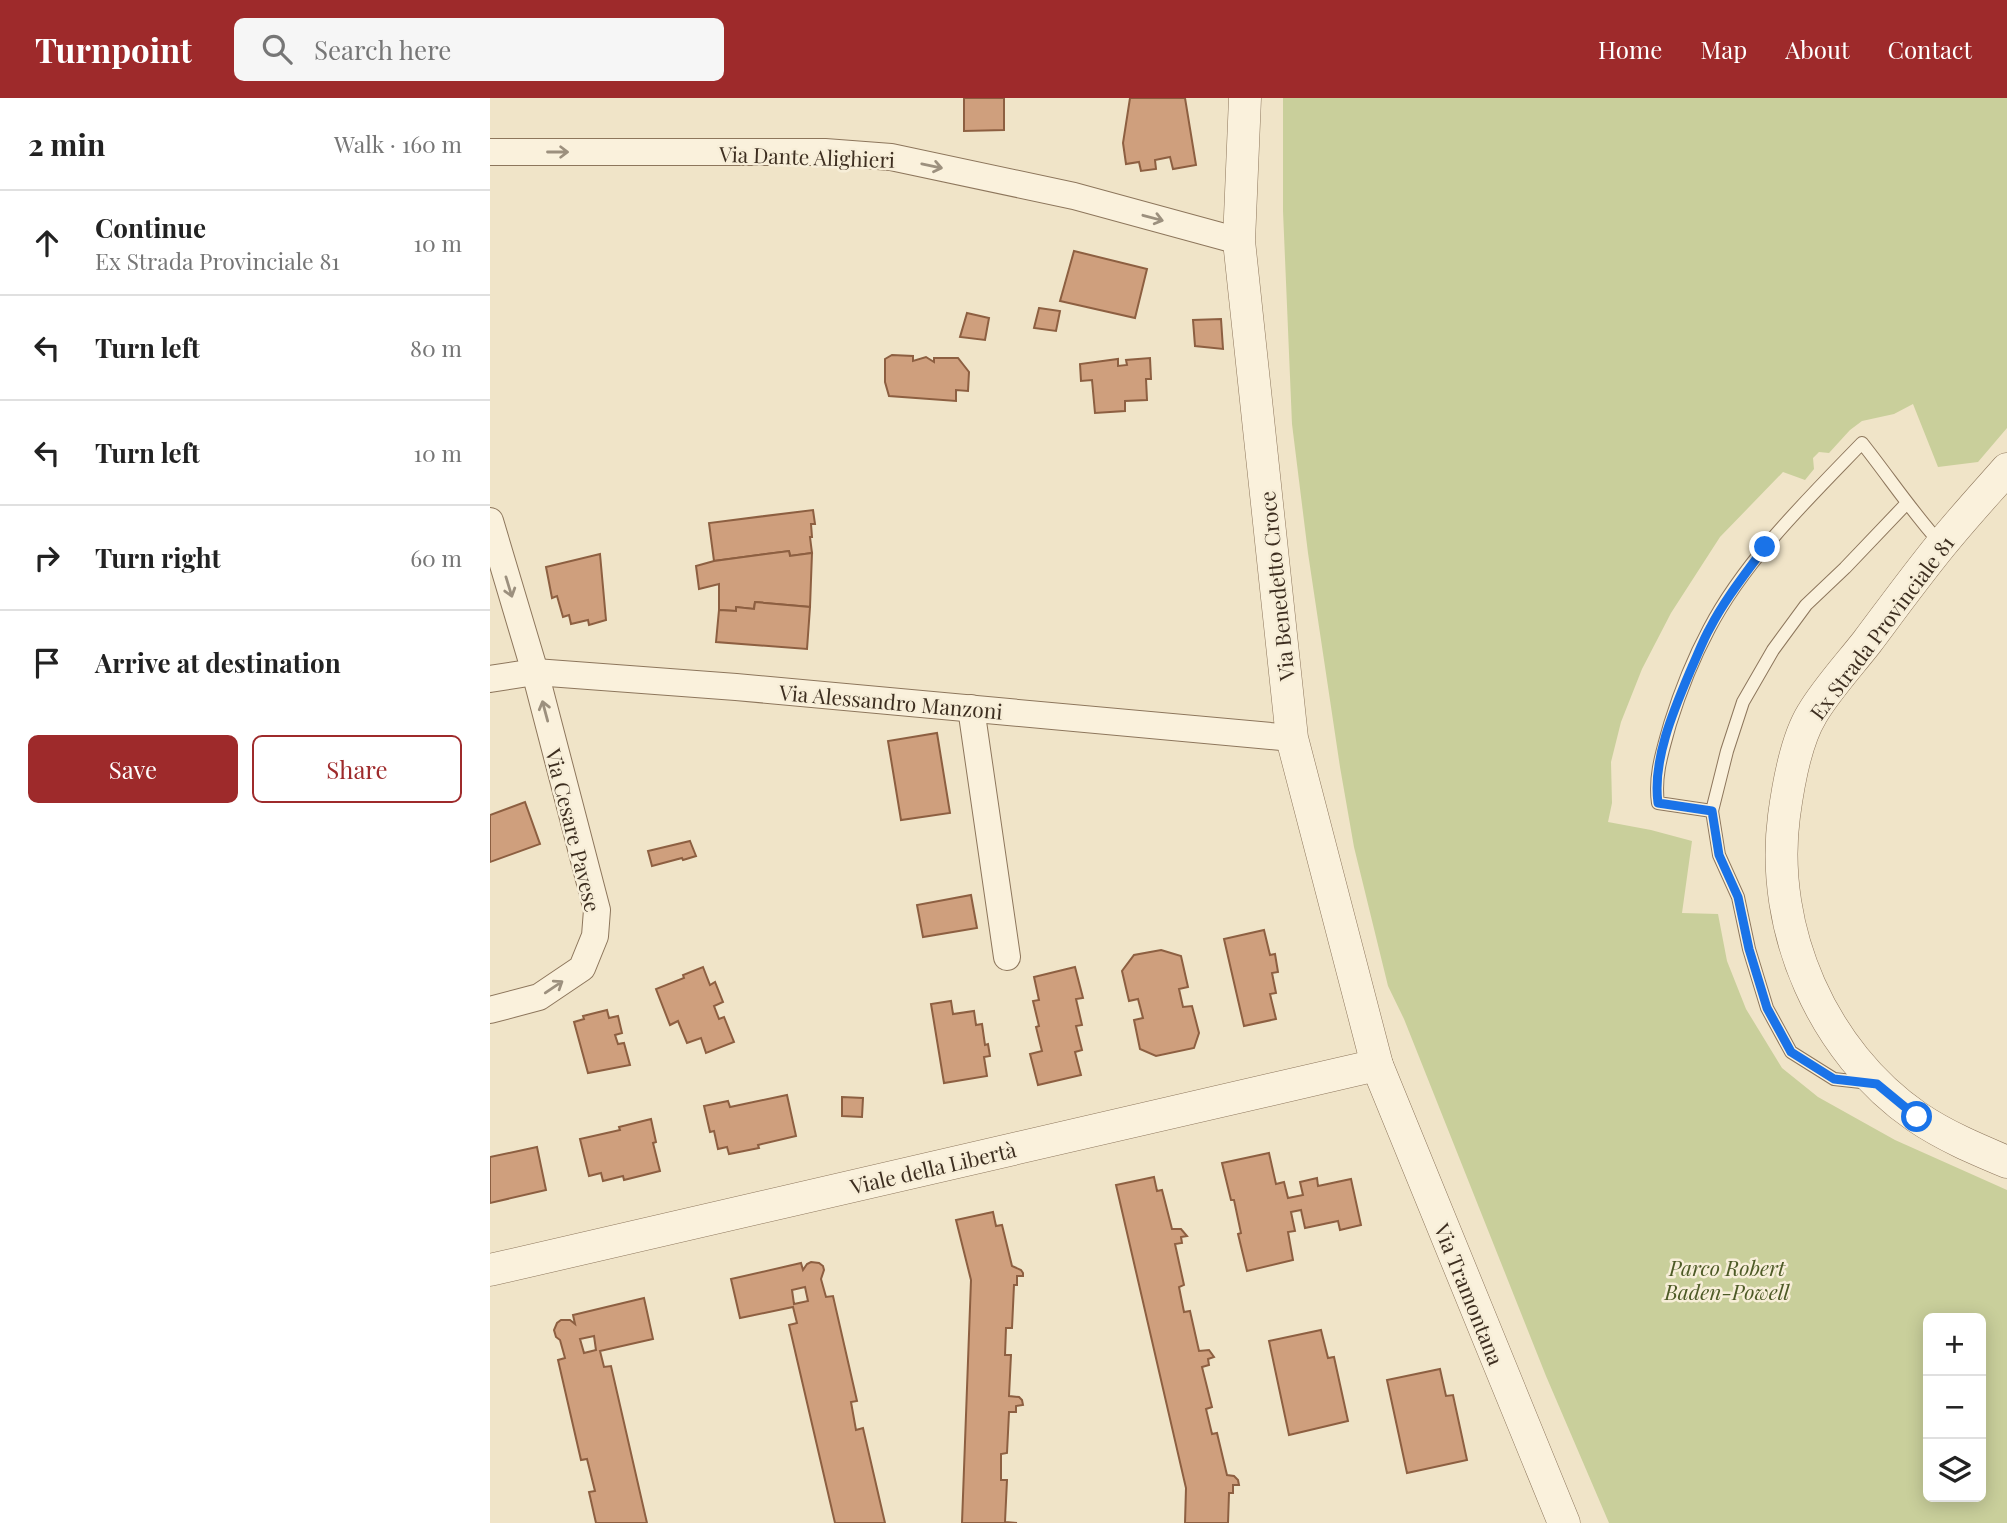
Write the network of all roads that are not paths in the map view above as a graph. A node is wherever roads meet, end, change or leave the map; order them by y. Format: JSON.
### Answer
{"nodes":[{"id":1,"x":1244,"y":98,"type":"edge"},
{"id":2,"x":490,"y":152,"type":"edge"},
{"id":3,"x":1239,"y":241,"type":"junction"},
{"id":4,"x":2007,"y":469,"type":"edge"},
{"id":5,"x":1907,"y":503,"type":"junction"},
{"id":6,"x":490,"y":522,"type":"edge"},
{"id":7,"x":1941,"y":545,"type":"junction"},
{"id":8,"x":535,"y":672,"type":"junction"},
{"id":9,"x":490,"y":679,"type":"edge"},
{"id":10,"x":971,"y":708,"type":"junction"},
{"id":11,"x":1292,"y":738,"type":"junction"},
{"id":12,"x":1712,"y":811,"type":"junction"},
{"id":13,"x":1007,"y":957,"type":"dead end"},
{"id":14,"x":490,"y":1010,"type":"edge"},
{"id":15,"x":1377,"y":1065,"type":"junction"},
{"id":16,"x":1877,"y":1084,"type":"junction"},
{"id":17,"x":2007,"y":1162,"type":"edge"},
{"id":18,"x":490,"y":1270,"type":"edge"},
{"id":19,"x":1564,"y":1523,"type":"edge"}],
"edges":[{"from":1,"to":3,"type":"street","name":"Via Benedetto Croce"},
{"from":2,"to":3,"type":"street","name":"Via Dante Alighieri","one_way":true},
{"from":3,"to":11,"type":"street","name":"Via Benedetto Croce"},
{"from":4,"to":7,"type":"street","name":"Ex Strada Provinciale 81"},
{"from":5,"to":7,"type":"lane"},
{"from":5,"to":12,"type":"lane"},
{"from":5,"to":12,"type":"lane"},
{"from":6,"to":8,"type":"street","name":"Via Cesare Pavese","one_way":true},
{"from":7,"to":16,"type":"street","name":"Ex Strada Provinciale 81"},
{"from":8,"to":9,"type":"street","name":"Via Alessandro Manzoni"},
{"from":8,"to":10,"type":"street","name":"Via Alessandro Manzoni"},
{"from":14,"to":8,"type":"street","name":"Via Cesare Pavese","one_way":true},
{"from":10,"to":11,"type":"street","name":"Via Alessandro Manzoni"},
{"from":10,"to":13,"type":"street"},
{"from":11,"to":15,"type":"street","name":"Via Benedetto Croce"},
{"from":12,"to":16,"type":"lane"},
{"from":15,"to":18,"type":"street","name":"Viale della Libertà"},
{"from":15,"to":19,"type":"street","name":"Via Tramontana"},
{"from":16,"to":17,"type":"street","name":"Ex Strada Provinciale 81"}]}
